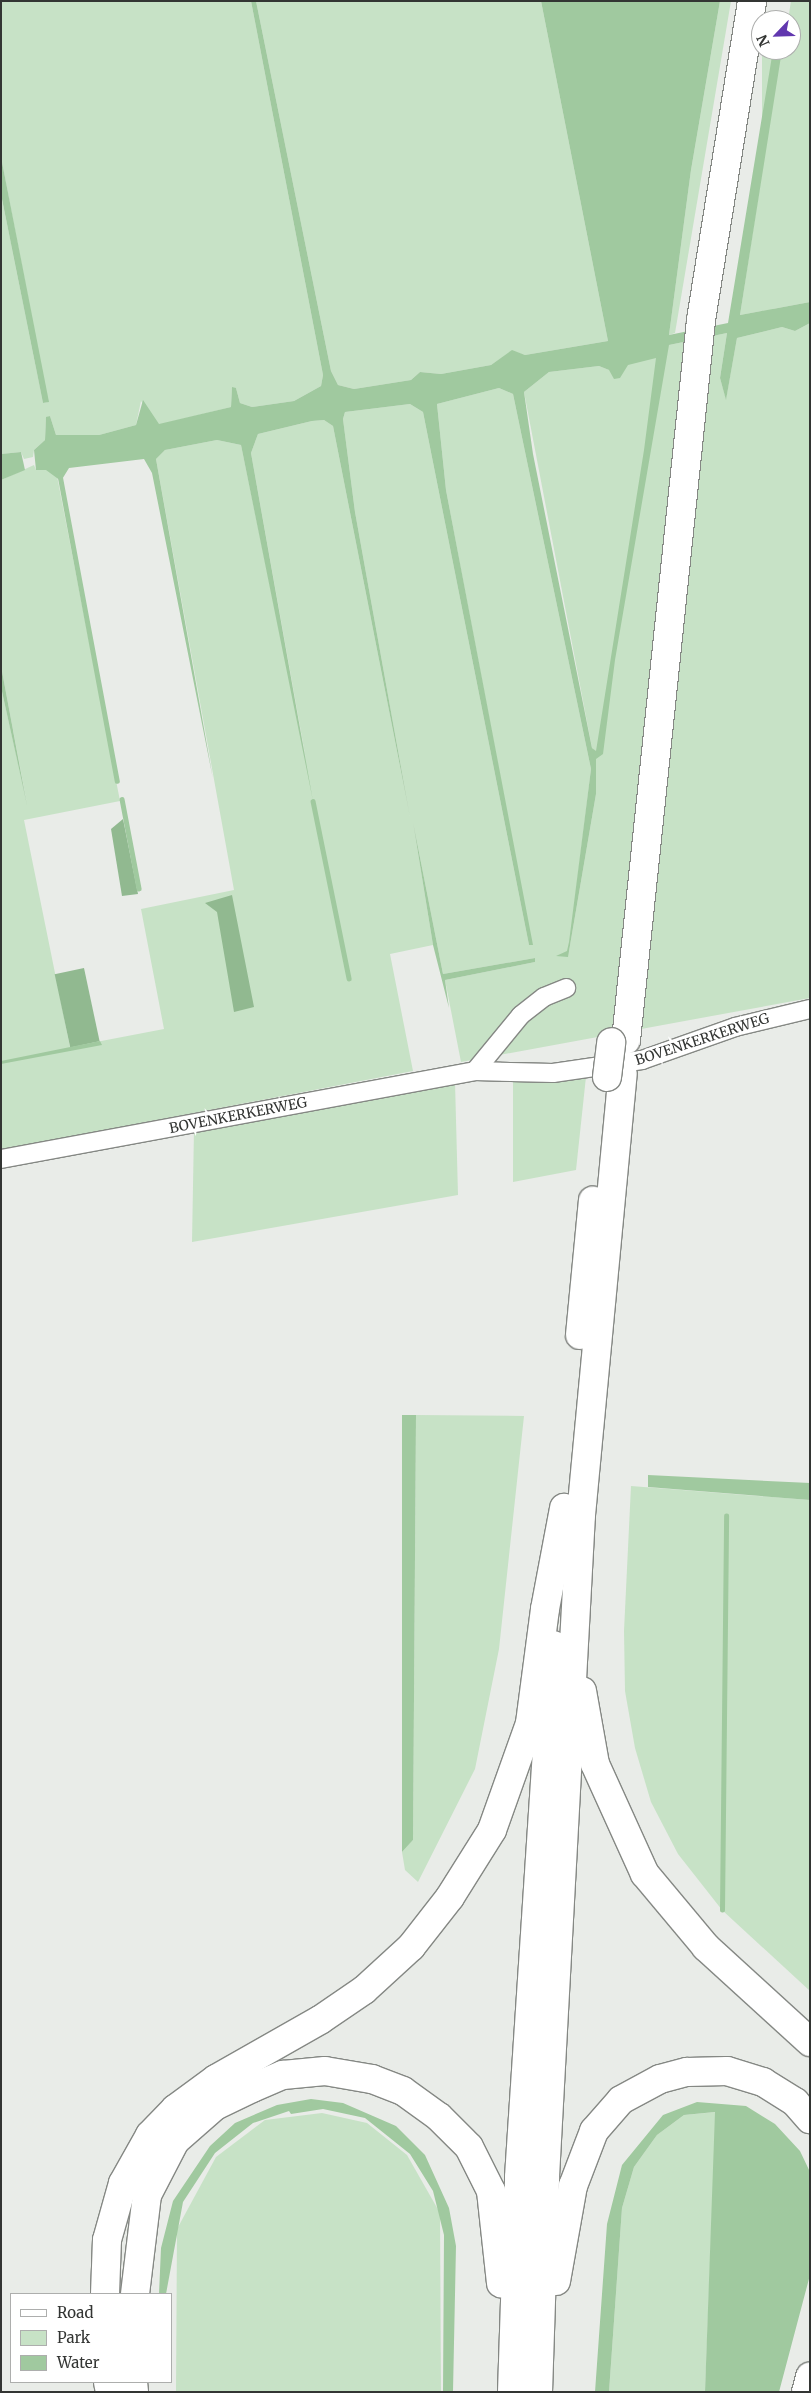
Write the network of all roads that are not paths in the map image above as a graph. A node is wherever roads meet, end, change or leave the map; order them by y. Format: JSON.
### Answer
{"nodes":[{"id":1,"x":752,"y":1,"type":"edge"},
{"id":2,"x":566,"y":988,"type":"dead end"},
{"id":3,"x":810,"y":1008,"type":"edge"},
{"id":4,"x":475,"y":1071,"type":"junction"},
{"id":5,"x":1,"y":1159,"type":"edge"},
{"id":6,"x":573,"y":1512,"type":"junction"},
{"id":7,"x":810,"y":2042,"type":"edge"},
{"id":8,"x":810,"y":2119,"type":"edge"},
{"id":9,"x":105,"y":2293,"type":"edge"},
{"id":10,"x":135,"y":2293,"type":"edge"},
{"id":11,"x":539,"y":2363,"type":"junction"},
{"id":12,"x":810,"y":2377,"type":"edge"},
{"id":13,"x":504,"y":2392,"type":"edge"},
{"id":14,"x":512,"y":2392,"type":"edge"},
{"id":15,"x":538,"y":2392,"type":"edge"},
{"id":16,"x":806,"y":2392,"type":"edge"}],
"edges":[{"from":1,"to":6,"type":"highway"},
{"from":2,"to":4,"type":"street"},
{"from":3,"to":4,"type":"street","name":"BOVENKERKERWEG"},
{"from":4,"to":5,"type":"street","name":"BOVENKERKERWEG"},
{"from":6,"to":7,"type":"highway"},
{"from":6,"to":9,"type":"highway"},
{"from":6,"to":11,"type":"highway"},
{"from":6,"to":14,"type":"highway"},
{"from":8,"to":11,"type":"highway"},
{"from":10,"to":13,"type":"highway"},
{"from":11,"to":15,"type":"highway"},
{"from":12,"to":16,"type":"highway"}]}
